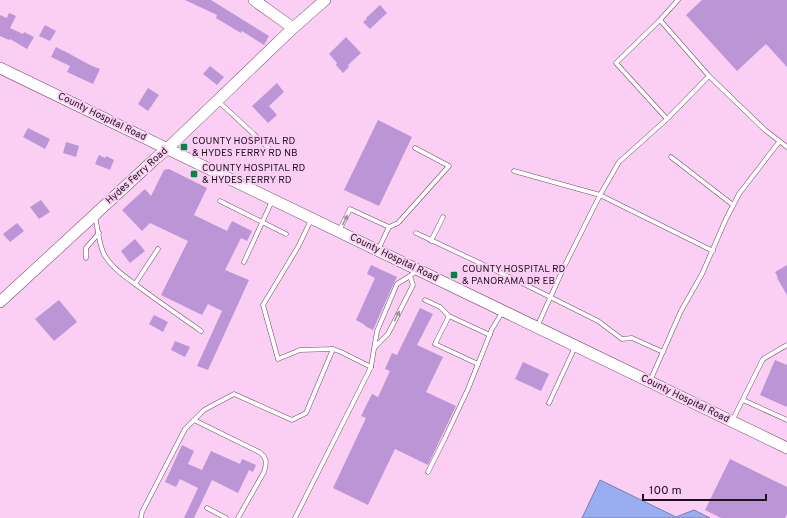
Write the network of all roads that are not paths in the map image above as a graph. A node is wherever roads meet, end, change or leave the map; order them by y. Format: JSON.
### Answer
{"nodes":[{"id":1,"x":254,"y":0,"type":"edge"},
{"id":2,"x":325,"y":0,"type":"edge"},
{"id":3,"x":678,"y":0,"type":"edge"},
{"id":4,"x":660,"y":20,"type":"junction"},
{"id":5,"x":293,"y":28,"type":"junction"},
{"id":6,"x":0,"y":68,"type":"edge"},
{"id":7,"x":709,"y":76,"type":"junction"},
{"id":8,"x":218,"y":101,"type":"junction"},
{"id":9,"x":667,"y":119,"type":"junction"},
{"id":10,"x":780,"y":142,"type":"junction"},
{"id":11,"x":168,"y":148,"type":"junction"},
{"id":12,"x":415,"y":148,"type":"dead end"},
{"id":13,"x":787,"y":148,"type":"edge"},
{"id":14,"x":275,"y":154,"type":"dead end"},
{"id":15,"x":671,"y":157,"type":"dead end"},
{"id":16,"x":514,"y":171,"type":"dead end"},
{"id":17,"x":600,"y":195,"type":"junction"},
{"id":18,"x":273,"y":199,"type":"junction"},
{"id":19,"x":220,"y":201,"type":"dead end"},
{"id":20,"x":733,"y":205,"type":"junction"},
{"id":21,"x":95,"y":215,"type":"junction"},
{"id":22,"x":443,"y":217,"type":"dead end"},
{"id":23,"x":312,"y":218,"type":"junction"},
{"id":24,"x":262,"y":222,"type":"junction"},
{"id":25,"x":389,"y":227,"type":"junction"},
{"id":26,"x":339,"y":231,"type":"junction"},
{"id":27,"x":99,"y":233,"type":"junction"},
{"id":28,"x":416,"y":233,"type":"dead end"},
{"id":29,"x":286,"y":234,"type":"dead end"},
{"id":30,"x":432,"y":241,"type":"junction"},
{"id":31,"x":158,"y":250,"type":"dead end"},
{"id":32,"x":378,"y":250,"type":"junction"},
{"id":33,"x":712,"y":251,"type":"junction"},
{"id":34,"x":86,"y":258,"type":"dead end"},
{"id":35,"x":244,"y":262,"type":"dead end"},
{"id":36,"x":414,"y":273,"type":"junction"},
{"id":37,"x":135,"y":284,"type":"junction"},
{"id":38,"x":550,"y":298,"type":"junction"},
{"id":39,"x":425,"y":300,"type":"dead end"},
{"id":40,"x":0,"y":302,"type":"edge"},
{"id":41,"x":503,"y":311,"type":"junction"},
{"id":42,"x":449,"y":316,"type":"junction"},
{"id":43,"x":537,"y":327,"type":"junction"},
{"id":44,"x":201,"y":331,"type":"dead end"},
{"id":45,"x":490,"y":335,"type":"junction"},
{"id":46,"x":787,"y":344,"type":"edge"},
{"id":47,"x":575,"y":346,"type":"junction"},
{"id":48,"x":374,"y":347,"type":"junction"},
{"id":49,"x":333,"y":349,"type":"junction"},
{"id":50,"x":663,"y":352,"type":"junction"},
{"id":51,"x":478,"y":364,"type":"junction"},
{"id":52,"x":371,"y":368,"type":"junction"},
{"id":53,"x":650,"y":382,"type":"junction"},
{"id":54,"x":743,"y":400,"type":"junction"},
{"id":55,"x":549,"y":403,"type":"dead end"},
{"id":56,"x":194,"y":420,"type":"junction"},
{"id":57,"x":787,"y":420,"type":"edge"},
{"id":58,"x":732,"y":422,"type":"junction"},
{"id":59,"x":787,"y":447,"type":"edge"},
{"id":60,"x":428,"y":472,"type":"dead end"},
{"id":61,"x":207,"y":508,"type":"dead end"},
{"id":62,"x":141,"y":518,"type":"edge"},
{"id":63,"x":226,"y":518,"type":"edge"},
{"id":64,"x":238,"y":518,"type":"edge"},
{"id":65,"x":294,"y":518,"type":"edge"}],
"edges":[{"from":1,"to":5,"type":"main road"},
{"from":2,"to":5,"type":"main road","name":"Hydes Ferry Road"},
{"from":3,"to":4,"type":"lane"},
{"from":4,"to":7,"type":"lane"},
{"from":4,"to":9,"type":"lane"},
{"from":5,"to":8,"type":"main road","name":"Hydes Ferry Road"},
{"from":6,"to":11,"type":"main road","name":"County Hospital Road"},
{"from":7,"to":9,"type":"lane"},
{"from":7,"to":10,"type":"lane"},
{"from":8,"to":11,"type":"main road","name":"Hydes Ferry Road"},
{"from":8,"to":14,"type":"lane"},
{"from":9,"to":17,"type":"lane"},
{"from":10,"to":13,"type":"lane"},
{"from":10,"to":20,"type":"lane"},
{"from":11,"to":18,"type":"main road","name":"County Hospital Road"},
{"from":11,"to":21,"type":"main road","name":"Hydes Ferry Road"},
{"from":12,"to":25,"type":"lane"},
{"from":15,"to":20,"type":"lane"},
{"from":16,"to":17,"type":"lane"},
{"from":17,"to":33,"type":"lane"},
{"from":17,"to":38,"type":"lane"},
{"from":18,"to":23,"type":"main road","name":"County Hospital Road"},
{"from":18,"to":24,"type":"lane"},
{"from":19,"to":24,"type":"lane"},
{"from":20,"to":33,"type":"lane"},
{"from":21,"to":27,"type":"lane"},
{"from":21,"to":40,"type":"main road","name":"Hydes Ferry Road"},
{"from":22,"to":30,"type":"lane"},
{"from":23,"to":26,"type":"main road","name":"County Hospital Road"},
{"from":23,"to":49,"type":"lane"},
{"from":24,"to":29,"type":"lane"},
{"from":24,"to":35,"type":"lane"},
{"from":26,"to":25,"type":"lane","one_way":true},
{"from":25,"to":32,"type":"lane"},
{"from":26,"to":32,"type":"main road","name":"County Hospital Road"},
{"from":27,"to":34,"type":"lane"},
{"from":27,"to":37,"type":"lane"},
{"from":28,"to":30,"type":"lane"},
{"from":30,"to":38,"type":"lane"},
{"from":31,"to":37,"type":"lane"},
{"from":32,"to":36,"type":"main road","name":"County Hospital Road"},
{"from":33,"to":50,"type":"lane"},
{"from":36,"to":41,"type":"main road","name":"County Hospital Road"},
{"from":48,"to":36,"type":"lane","one_way":true},
{"from":36,"to":48,"type":"lane"},
{"from":37,"to":44,"type":"lane"},
{"from":38,"to":43,"type":"lane"},
{"from":38,"to":50,"type":"lane"},
{"from":39,"to":42,"type":"lane"},
{"from":41,"to":43,"type":"main road","name":"County Hospital Road"},
{"from":41,"to":45,"type":"lane"},
{"from":42,"to":45,"type":"lane"},
{"from":42,"to":51,"type":"lane"},
{"from":43,"to":47,"type":"main road","name":"County Hospital Road"},
{"from":45,"to":51,"type":"lane"},
{"from":46,"to":54,"type":"lane"},
{"from":47,"to":53,"type":"main road","name":"County Hospital Road"},
{"from":47,"to":55,"type":"lane"},
{"from":48,"to":52,"type":"lane"},
{"from":49,"to":52,"type":"lane"},
{"from":49,"to":56,"type":"lane"},
{"from":50,"to":53,"type":"lane"},
{"from":51,"to":60,"type":"lane"},
{"from":52,"to":65,"type":"lane"},
{"from":53,"to":58,"type":"main road","name":"County Hospital Road"},
{"from":54,"to":57,"type":"lane"},
{"from":54,"to":58,"type":"lane"},
{"from":56,"to":62,"type":"lane"},
{"from":56,"to":64,"type":"lane"},
{"from":58,"to":59,"type":"main road","name":"County Hospital Road"},
{"from":61,"to":63,"type":"lane"}]}
